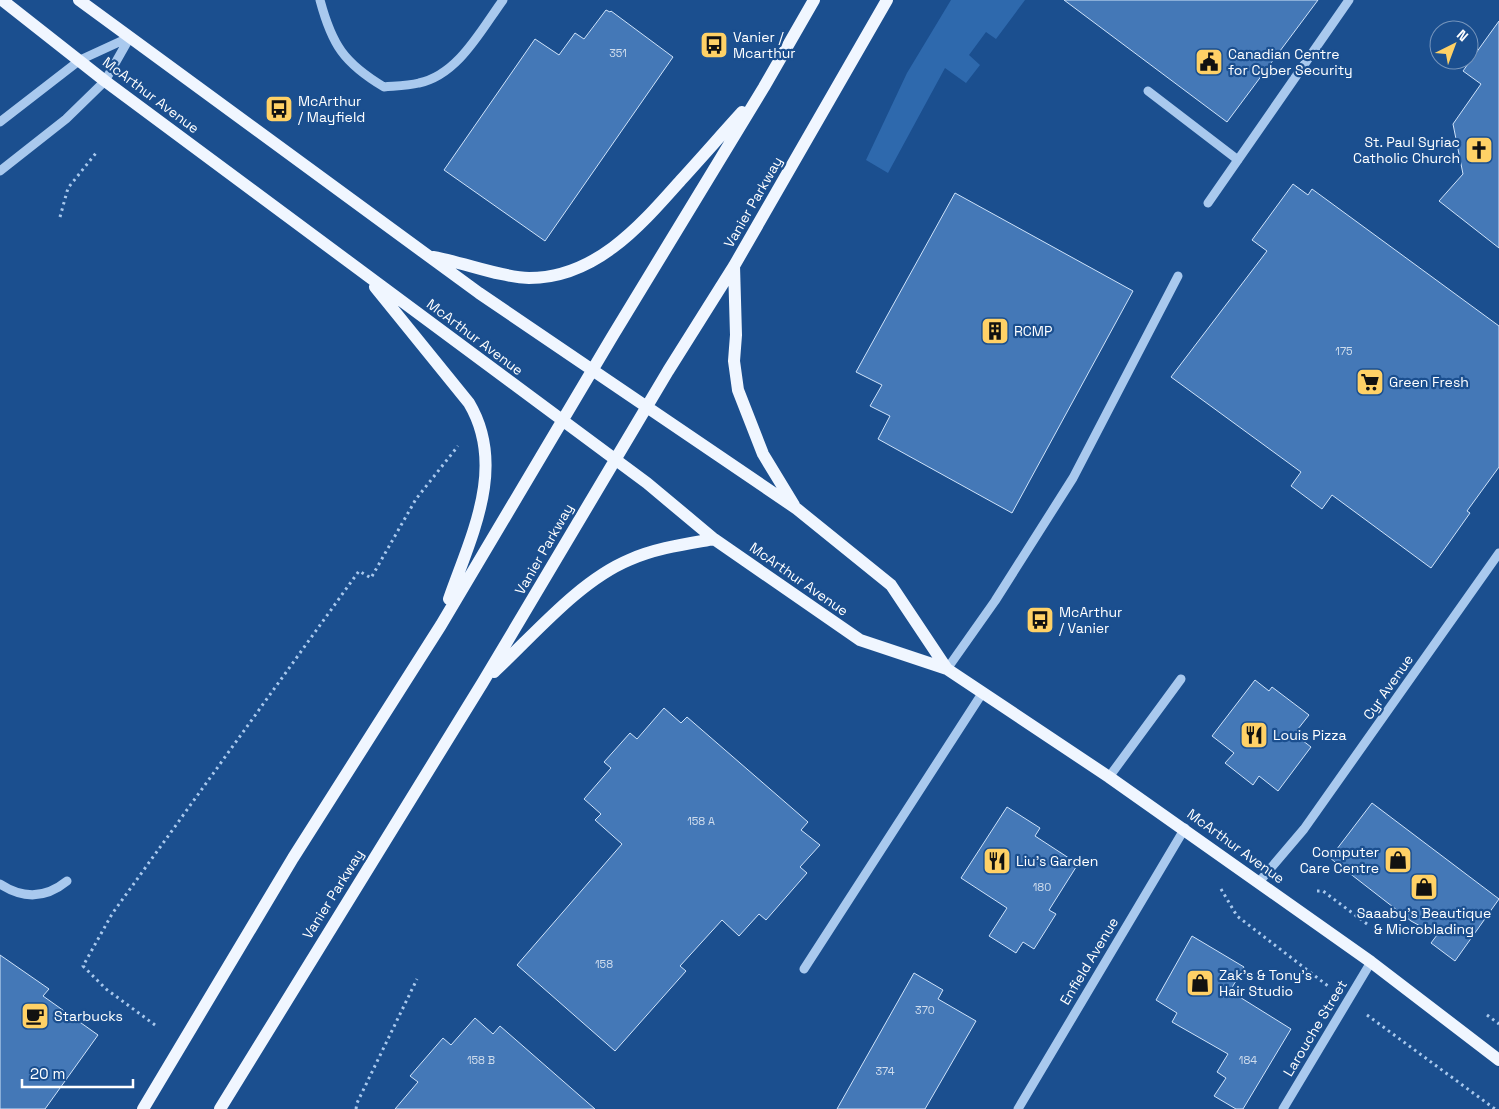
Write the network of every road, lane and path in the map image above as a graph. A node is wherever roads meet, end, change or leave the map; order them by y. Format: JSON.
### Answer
{"nodes":[{"id":1,"x":2,"y":0,"type":"edge"},
{"id":2,"x":79,"y":0,"type":"edge"},
{"id":3,"x":320,"y":0,"type":"edge"},
{"id":4,"x":503,"y":0,"type":"edge"},
{"id":5,"x":814,"y":0,"type":"edge"},
{"id":6,"x":887,"y":0,"type":"edge"},
{"id":7,"x":1349,"y":0,"type":"edge"},
{"id":8,"x":130,"y":37,"type":"junction"},
{"id":9,"x":80,"y":60,"type":"junction"},
{"id":10,"x":105,"y":81,"type":"junction"},
{"id":11,"x":764,"y":87,"type":"junction"},
{"id":12,"x":1148,"y":91,"type":"dead end"},
{"id":13,"x":0,"y":122,"type":"edge"},
{"id":14,"x":96,"y":153,"type":"dead end"},
{"id":15,"x":1238,"y":160,"type":"junction"},
{"id":16,"x":0,"y":171,"type":"edge"},
{"id":17,"x":1208,"y":203,"type":"dead end"},
{"id":18,"x":60,"y":217,"type":"dead end"},
{"id":19,"x":428,"y":256,"type":"junction"},
{"id":20,"x":734,"y":266,"type":"junction"},
{"id":21,"x":365,"y":273,"type":"junction"},
{"id":22,"x":1178,"y":276,"type":"dead end"},
{"id":23,"x":592,"y":371,"type":"junction"},
{"id":24,"x":646,"y":408,"type":"junction"},
{"id":25,"x":563,"y":421,"type":"junction"},
{"id":26,"x":461,"y":442,"type":"dead end"},
{"id":27,"x":615,"y":459,"type":"junction"},
{"id":28,"x":797,"y":509,"type":"junction"},
{"id":29,"x":714,"y":539,"type":"junction"},
{"id":30,"x":1499,"y":553,"type":"edge"},
{"id":31,"x":441,"y":625,"type":"junction"},
{"id":32,"x":947,"y":669,"type":"junction"},
{"id":33,"x":1181,"y":679,"type":"dead end"},
{"id":34,"x":484,"y":682,"type":"junction"},
{"id":35,"x":983,"y":692,"type":"junction"},
{"id":36,"x":1110,"y":777,"type":"junction"},
{"id":37,"x":1185,"y":828,"type":"junction"},
{"id":38,"x":67,"y":881,"type":"dead end"},
{"id":39,"x":1260,"y":882,"type":"junction"},
{"id":40,"x":0,"y":884,"type":"edge"},
{"id":41,"x":1218,"y":884,"type":"dead end"},
{"id":42,"x":1371,"y":962,"type":"junction"},
{"id":43,"x":804,"y":969,"type":"dead end"},
{"id":44,"x":417,"y":980,"type":"dead end"},
{"id":45,"x":1348,"y":1000,"type":"junction"},
{"id":46,"x":155,"y":1025,"type":"dead end"},
{"id":47,"x":1499,"y":1060,"type":"edge"},
{"id":48,"x":143,"y":1109,"type":"edge"},
{"id":49,"x":220,"y":1109,"type":"edge"},
{"id":50,"x":356,"y":1109,"type":"edge"},
{"id":51,"x":1018,"y":1109,"type":"edge"},
{"id":52,"x":1283,"y":1109,"type":"edge"},
{"id":53,"x":1495,"y":1109,"type":"edge"}],
"edges":[{"from":1,"to":9,"type":"main road","name":"McArthur Avenue"},
{"from":2,"to":8,"type":"main road","name":"McArthur Avenue"},
{"from":3,"to":4,"type":"street"},
{"from":5,"to":11,"type":"main road"},
{"from":6,"to":20,"type":"main road","name":"Vanier Parkway"},
{"from":7,"to":15,"type":"street"},
{"from":8,"to":9,"type":"street"},
{"from":8,"to":10,"type":"street"},
{"from":8,"to":19,"type":"main road","name":"McArthur Avenue"},
{"from":9,"to":10,"type":"main road","name":"McArthur Avenue"},
{"from":9,"to":13,"type":"street"},
{"from":10,"to":16,"type":"street"},
{"from":10,"to":21,"type":"main road","name":"McArthur Avenue"},
{"from":11,"to":19,"type":"main road"},
{"from":11,"to":23,"type":"main road"},
{"from":12,"to":15,"type":"street"},
{"from":14,"to":18,"type":"path"},
{"from":15,"to":17,"type":"street"},
{"from":19,"to":23,"type":"main road","name":"McArthur Avenue"},
{"from":20,"to":24,"type":"main road","name":"Vanier Parkway"},
{"from":20,"to":28,"type":"main road"},
{"from":21,"to":25,"type":"main road","name":"McArthur Avenue"},
{"from":21,"to":31,"type":"main road"},
{"from":22,"to":32,"type":"street"},
{"from":23,"to":24,"type":"main road","name":"McArthur Avenue"},
{"from":23,"to":25,"type":"main road"},
{"from":24,"to":27,"type":"main road","name":"Vanier Parkway"},
{"from":24,"to":28,"type":"main road","name":"McArthur Avenue"},
{"from":25,"to":27,"type":"main road","name":"McArthur Avenue"},
{"from":25,"to":31,"type":"main road"},
{"from":26,"to":46,"type":"path"},
{"from":27,"to":29,"type":"main road","name":"McArthur Avenue"},
{"from":27,"to":34,"type":"main road","name":"Vanier Parkway"},
{"from":28,"to":32,"type":"main road","name":"McArthur Avenue"},
{"from":29,"to":32,"type":"main road","name":"McArthur Avenue"},
{"from":29,"to":34,"type":"main road"},
{"from":30,"to":39,"type":"street","name":"Cyr Avenue"},
{"from":31,"to":48,"type":"main road"},
{"from":32,"to":35,"type":"main road","name":"McArthur Avenue"},
{"from":33,"to":36,"type":"street"},
{"from":34,"to":49,"type":"main road","name":"Vanier Parkway"},
{"from":35,"to":36,"type":"main road","name":"McArthur Avenue"},
{"from":35,"to":43,"type":"street"},
{"from":36,"to":37,"type":"main road","name":"McArthur Avenue"},
{"from":37,"to":39,"type":"main road","name":"McArthur Avenue"},
{"from":37,"to":51,"type":"street","name":"Enfield Avenue"},
{"from":38,"to":40,"type":"street"},
{"from":39,"to":42,"type":"main road","name":"McArthur Avenue"},
{"from":41,"to":45,"type":"path"},
{"from":42,"to":45,"type":"street","name":"Larouche Street"},
{"from":42,"to":47,"type":"main road","name":"McArthur Avenue"},
{"from":44,"to":50,"type":"path"},
{"from":45,"to":52,"type":"street","name":"Larouche Street"},
{"from":45,"to":53,"type":"path"}]}
